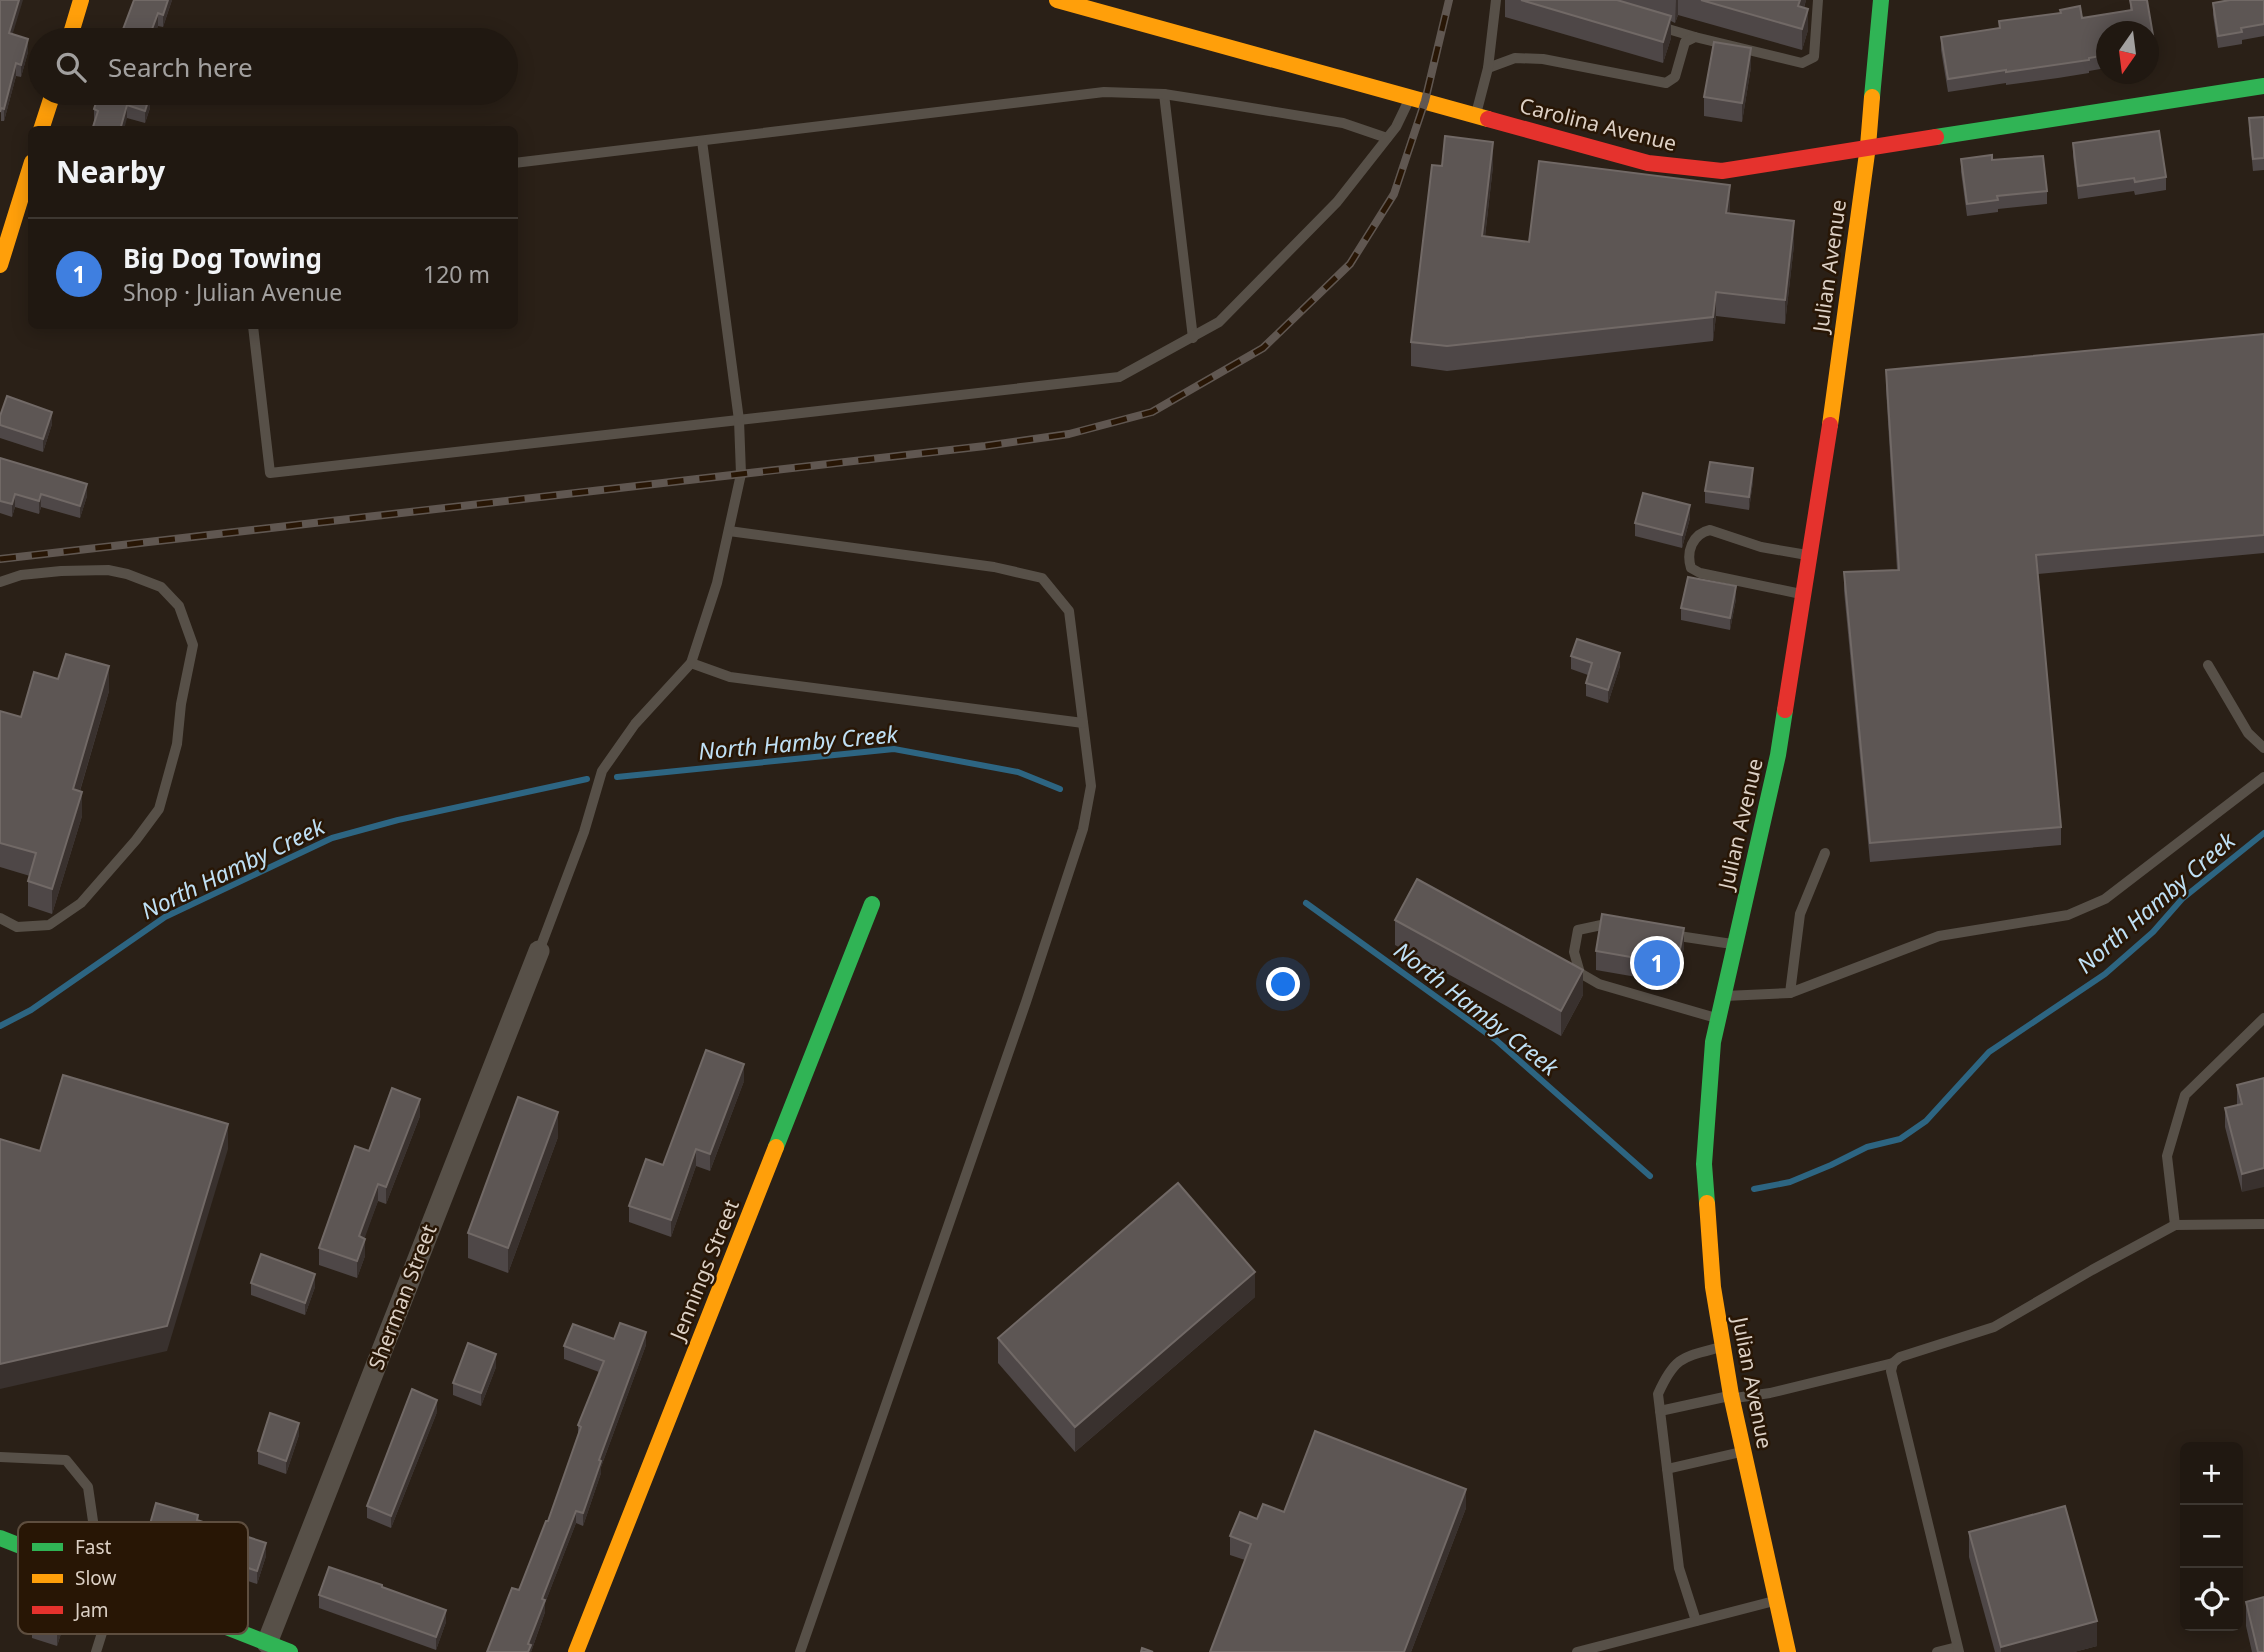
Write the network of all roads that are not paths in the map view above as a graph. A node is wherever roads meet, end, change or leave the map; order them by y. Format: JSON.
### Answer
{"nodes":[{"id":1,"x":81,"y":0,"type":"edge"},
{"id":2,"x":1057,"y":0,"type":"edge"},
{"id":3,"x":1496,"y":0,"type":"edge"},
{"id":4,"x":1818,"y":0,"type":"edge"},
{"id":5,"x":1881,"y":0,"type":"edge"},
{"id":6,"x":1647,"y":22,"type":"edge"},
{"id":7,"x":73,"y":28,"type":"edge"},
{"id":8,"x":1695,"y":37,"type":"junction"},
{"id":9,"x":1488,"y":68,"type":"junction"},
{"id":10,"x":2264,"y":86,"type":"edge"},
{"id":11,"x":1164,"y":94,"type":"junction"},
{"id":12,"x":1410,"y":97,"type":"junction"},
{"id":13,"x":48,"y":105,"type":"edge"},
{"id":14,"x":1475,"y":115,"type":"junction"},
{"id":15,"x":42,"y":126,"type":"edge"},
{"id":16,"x":1387,"y":138,"type":"junction"},
{"id":17,"x":702,"y":141,"type":"junction"},
{"id":18,"x":1868,"y":146,"type":"junction"},
{"id":19,"x":518,"y":163,"type":"edge"},
{"id":20,"x":28,"y":175,"type":"edge"},
{"id":21,"x":0,"y":264,"type":"edge"},
{"id":22,"x":253,"y":329,"type":"edge"},
{"id":23,"x":1193,"y":338,"type":"junction"},
{"id":24,"x":739,"y":420,"type":"junction"},
{"id":25,"x":729,"y":531,"type":"junction"},
{"id":26,"x":1810,"y":555,"type":"junction"},
{"id":27,"x":0,"y":582,"type":"edge"},
{"id":28,"x":1804,"y":594,"type":"junction"},
{"id":29,"x":691,"y":663,"type":"junction"},
{"id":30,"x":2208,"y":665,"type":"dead end"},
{"id":31,"x":1083,"y":723,"type":"junction"},
{"id":32,"x":2264,"y":748,"type":"edge"},
{"id":33,"x":2264,"y":778,"type":"edge"},
{"id":34,"x":1825,"y":853,"type":"dead end"},
{"id":35,"x":872,"y":904,"type":"dead end"},
{"id":36,"x":0,"y":918,"type":"edge"},
{"id":37,"x":1633,"y":929,"type":"edge"},
{"id":38,"x":1660,"y":933,"type":"edge"},
{"id":39,"x":1735,"y":945,"type":"junction"},
{"id":40,"x":539,"y":951,"type":"joint"},
{"id":41,"x":1790,"y":993,"type":"junction"},
{"id":42,"x":1723,"y":996,"type":"junction"},
{"id":43,"x":2264,"y":1018,"type":"edge"},
{"id":44,"x":1718,"y":1019,"type":"junction"},
{"id":45,"x":2264,"y":1224,"type":"edge"},
{"id":46,"x":2175,"y":1225,"type":"junction"},
{"id":47,"x":1723,"y":1346,"type":"junction"},
{"id":48,"x":1893,"y":1363,"type":"junction"},
{"id":49,"x":1732,"y":1397,"type":"junction"},
{"id":50,"x":1660,"y":1411,"type":"junction"},
{"id":51,"x":1744,"y":1451,"type":"junction"},
{"id":52,"x":0,"y":1457,"type":"edge"},
{"id":53,"x":1667,"y":1469,"type":"junction"},
{"id":54,"x":93,"y":1522,"type":"edge"},
{"id":55,"x":0,"y":1538,"type":"edge"},
{"id":56,"x":18,"y":1545,"type":"edge"},
{"id":57,"x":1777,"y":1600,"type":"junction"},
{"id":58,"x":1696,"y":1621,"type":"junction"},
{"id":59,"x":102,"y":1634,"type":"edge"},
{"id":60,"x":244,"y":1634,"type":"edge"},
{"id":61,"x":267,"y":1643,"type":"junction"},
{"id":62,"x":1958,"y":1649,"type":"edge"},
{"id":63,"x":96,"y":1652,"type":"edge"},
{"id":64,"x":290,"y":1652,"type":"edge"},
{"id":65,"x":576,"y":1652,"type":"edge"},
{"id":66,"x":800,"y":1652,"type":"edge"},
{"id":67,"x":1577,"y":1652,"type":"edge"},
{"id":68,"x":1788,"y":1652,"type":"edge"},
{"id":69,"x":1937,"y":1652,"type":"edge"}],
"edges":[{"from":1,"to":7,"type":"street"},
{"from":2,"to":12,"type":"street","name":"Carolina Avenue"},
{"from":3,"to":9,"type":"lane"},
{"from":4,"to":8,"type":"lane"},
{"from":5,"to":18,"type":"street","name":"Julian Avenue"},
{"from":6,"to":8,"type":"lane"},
{"from":8,"to":9,"type":"lane"},
{"from":9,"to":14,"type":"lane"},
{"from":10,"to":18,"type":"street","name":"Carolina Avenue"},
{"from":11,"to":16,"type":"lane"},
{"from":11,"to":17,"type":"lane"},
{"from":11,"to":23,"type":"lane"},
{"from":12,"to":14,"type":"street","name":"Carolina Avenue"},
{"from":12,"to":16,"type":"lane"},
{"from":13,"to":15,"type":"street"},
{"from":14,"to":18,"type":"street","name":"Carolina Avenue"},
{"from":16,"to":23,"type":"lane"},
{"from":17,"to":19,"type":"lane"},
{"from":17,"to":24,"type":"lane"},
{"from":18,"to":26,"type":"street","name":"Julian Avenue"},
{"from":20,"to":21,"type":"street"},
{"from":22,"to":24,"type":"lane"},
{"from":23,"to":24,"type":"lane"},
{"from":24,"to":25,"type":"lane"},
{"from":25,"to":29,"type":"lane"},
{"from":25,"to":31,"type":"lane"},
{"from":26,"to":28,"type":"street","name":"Julian Avenue"},
{"from":26,"to":28,"type":"lane"},
{"from":27,"to":36,"type":"lane"},
{"from":28,"to":39,"type":"street","name":"Julian Avenue"},
{"from":29,"to":31,"type":"lane"},
{"from":29,"to":40,"type":"lane"},
{"from":30,"to":32,"type":"lane"},
{"from":31,"to":66,"type":"lane"},
{"from":33,"to":41,"type":"lane"},
{"from":34,"to":41,"type":"lane"},
{"from":35,"to":65,"type":"street","name":"Jennings Street"},
{"from":37,"to":44,"type":"lane"},
{"from":38,"to":39,"type":"lane"},
{"from":39,"to":42,"type":"street","name":"Julian Avenue"},
{"from":40,"to":61,"type":"street","name":"Sherman Street"},
{"from":41,"to":42,"type":"lane"},
{"from":42,"to":44,"type":"street","name":"Julian Avenue"},
{"from":43,"to":46,"type":"lane"},
{"from":44,"to":47,"type":"street","name":"Julian Avenue"},
{"from":45,"to":46,"type":"lane"},
{"from":46,"to":48,"type":"lane"},
{"from":47,"to":49,"type":"street","name":"Julian Avenue"},
{"from":47,"to":50,"type":"lane"},
{"from":48,"to":49,"type":"lane"},
{"from":48,"to":62,"type":"lane"},
{"from":49,"to":50,"type":"lane"},
{"from":49,"to":51,"type":"street","name":"Julian Avenue"},
{"from":50,"to":53,"type":"lane"},
{"from":51,"to":53,"type":"lane"},
{"from":51,"to":57,"type":"street","name":"Julian Avenue"},
{"from":52,"to":54,"type":"lane"},
{"from":53,"to":58,"type":"lane"},
{"from":55,"to":56,"type":"street"},
{"from":57,"to":58,"type":"lane"},
{"from":57,"to":68,"type":"street","name":"Julian Avenue"},
{"from":58,"to":67,"type":"lane"},
{"from":59,"to":63,"type":"lane"},
{"from":60,"to":61,"type":"street"},
{"from":61,"to":64,"type":"street"},
{"from":62,"to":69,"type":"lane"}]}
